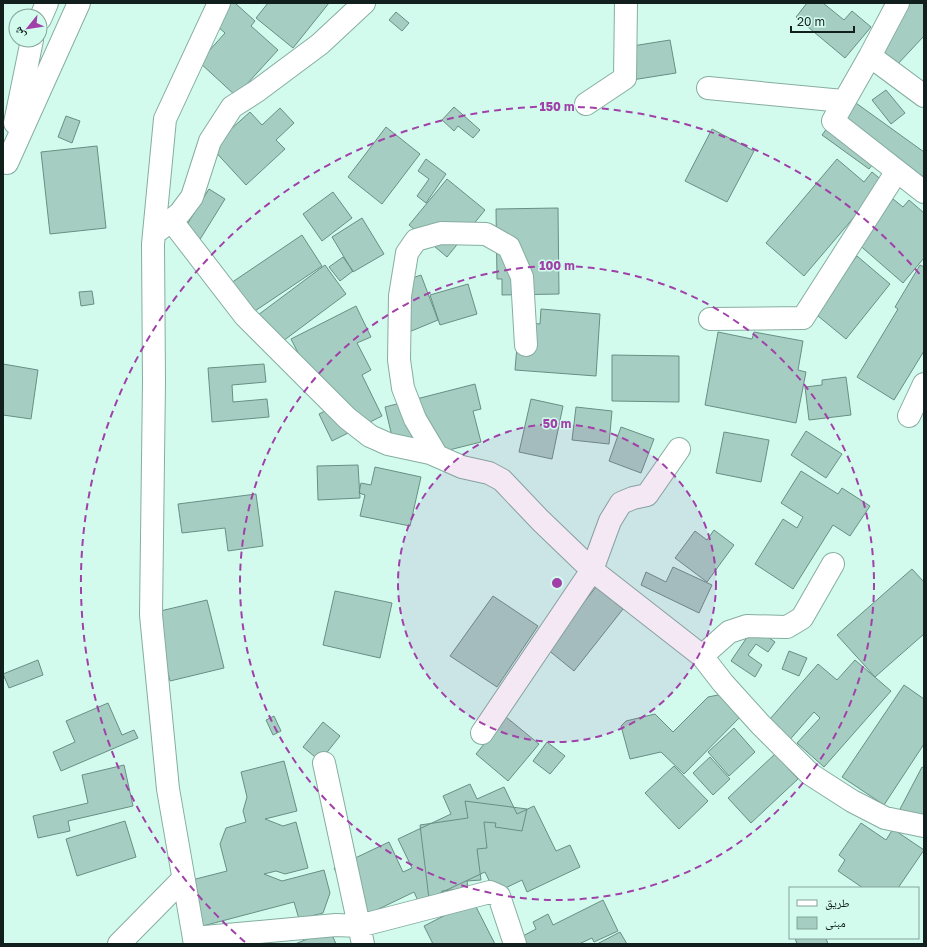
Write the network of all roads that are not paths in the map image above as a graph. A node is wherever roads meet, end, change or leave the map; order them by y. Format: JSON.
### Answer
{"nodes":[{"id":1,"x":79,"y":3,"type":"edge"},
{"id":2,"x":219,"y":3,"type":"edge"},
{"id":3,"x":626,"y":3,"type":"edge"},
{"id":4,"x":898,"y":3,"type":"edge"},
{"id":5,"x":360,"y":6,"type":"edge"},
{"id":6,"x":30,"y":48,"type":"edge"},
{"id":7,"x":870,"y":56,"type":"junction"},
{"id":8,"x":708,"y":88,"type":"dead end"},
{"id":9,"x":924,"y":96,"type":"edge"},
{"id":10,"x":844,"y":101,"type":"junction"},
{"id":11,"x":586,"y":104,"type":"dead end"},
{"id":12,"x":5,"y":170,"type":"edge"},
{"id":13,"x":897,"y":171,"type":"junction"},
{"id":14,"x":924,"y":192,"type":"edge"},
{"id":15,"x":171,"y":220,"type":"junction"},
{"id":16,"x":154,"y":234,"type":"junction"},
{"id":17,"x":710,"y":319,"type":"dead end"},
{"id":18,"x":526,"y":346,"type":"dead end"},
{"id":19,"x":924,"y":384,"type":"edge"},
{"id":20,"x":909,"y":416,"type":"dead end"},
{"id":21,"x":679,"y":449,"type":"dead end"},
{"id":22,"x":437,"y":456,"type":"junction"},
{"id":23,"x":833,"y":564,"type":"dead end"},
{"id":24,"x":592,"y":570,"type":"junction"},
{"id":25,"x":702,"y":656,"type":"junction"},
{"id":26,"x":482,"y":733,"type":"dead end"},
{"id":27,"x":324,"y":763,"type":"dead end"},
{"id":28,"x":924,"y":826,"type":"edge"},
{"id":29,"x":183,"y":879,"type":"junction"},
{"id":30,"x":361,"y":935,"type":"edge"},
{"id":31,"x":194,"y":941,"type":"edge"},
{"id":32,"x":119,"y":944,"type":"edge"},
{"id":33,"x":515,"y":944,"type":"edge"}],
"edges":[{"from":1,"to":12,"type":"street"},
{"from":2,"to":16,"type":"street"},
{"from":3,"to":11,"type":"street"},
{"from":4,"to":7,"type":"street"},
{"from":5,"to":15,"type":"street"},
{"from":6,"to":12,"type":"street"},
{"from":7,"to":9,"type":"street"},
{"from":7,"to":10,"type":"street"},
{"from":8,"to":10,"type":"street"},
{"from":10,"to":13,"type":"street"},
{"from":13,"to":14,"type":"street"},
{"from":13,"to":17,"type":"street"},
{"from":15,"to":16,"type":"street"},
{"from":15,"to":22,"type":"street"},
{"from":16,"to":29,"type":"street"},
{"from":18,"to":22,"type":"street"},
{"from":19,"to":20,"type":"street"},
{"from":21,"to":24,"type":"street"},
{"from":22,"to":24,"type":"street"},
{"from":23,"to":25,"type":"street"},
{"from":24,"to":25,"type":"street"},
{"from":24,"to":26,"type":"street"},
{"from":25,"to":28,"type":"street"},
{"from":27,"to":30,"type":"street"},
{"from":29,"to":31,"type":"street"},
{"from":29,"to":32,"type":"street"},
{"from":30,"to":31,"type":"street"},
{"from":30,"to":33,"type":"street"}]}
